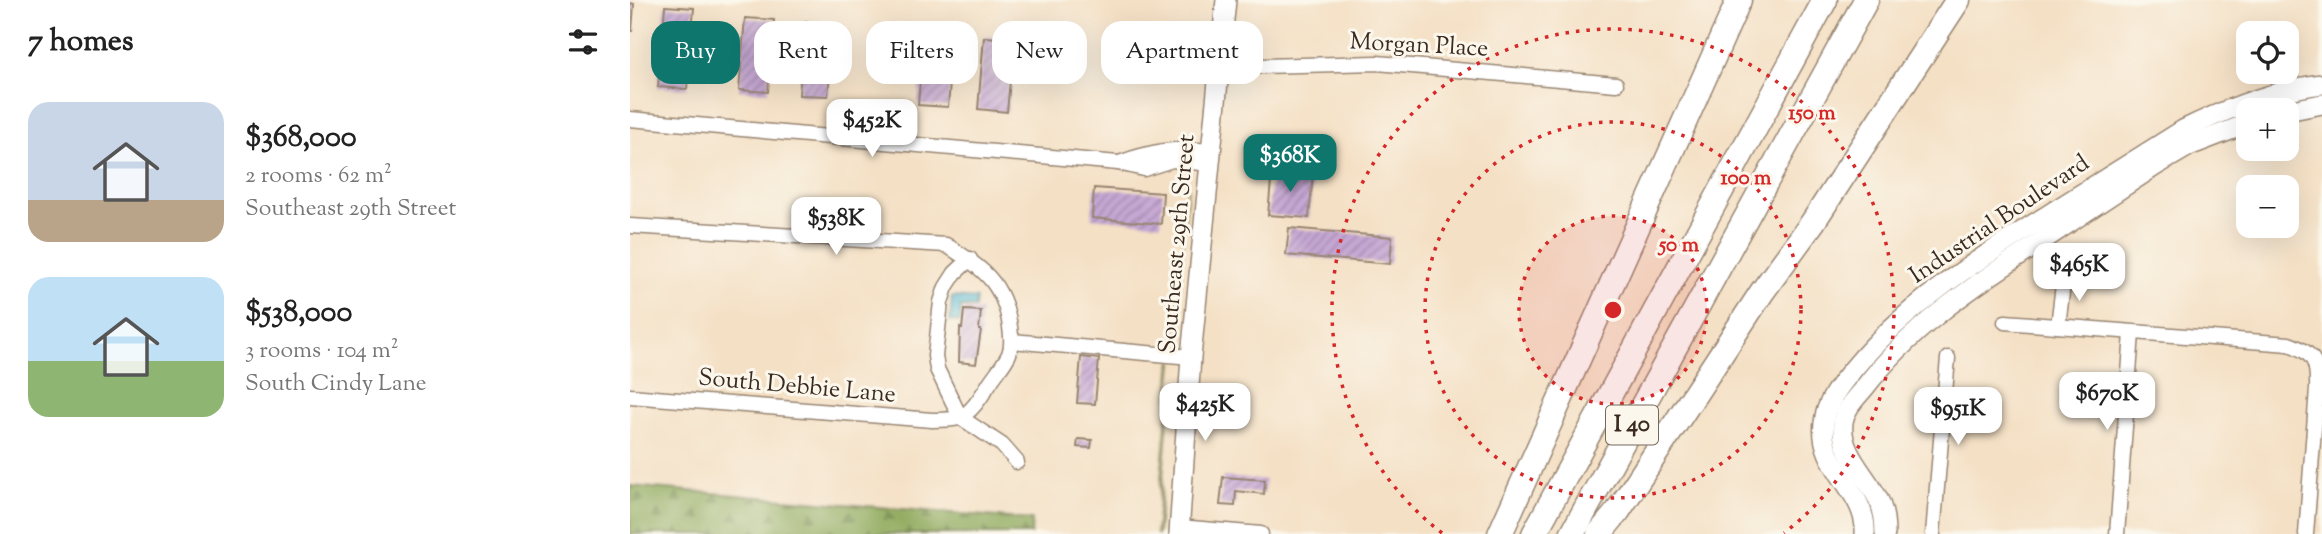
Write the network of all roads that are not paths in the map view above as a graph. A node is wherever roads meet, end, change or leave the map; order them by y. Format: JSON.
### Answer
{"nodes":[{"id":1,"x":1226,"y":0,"type":"edge"},
{"id":2,"x":1739,"y":0,"type":"edge"},
{"id":3,"x":1825,"y":0,"type":"edge"},
{"id":4,"x":1866,"y":0,"type":"edge"},
{"id":5,"x":1952,"y":5,"type":"edge"},
{"id":6,"x":1224,"y":21,"type":"edge"},
{"id":7,"x":1263,"y":66,"type":"edge"},
{"id":8,"x":1217,"y":84,"type":"edge"},
{"id":9,"x":1616,"y":84,"type":"dead end"},
{"id":10,"x":2322,"y":85,"type":"edge"},
{"id":11,"x":2322,"y":104,"type":"edge"},
{"id":12,"x":2299,"y":109,"type":"edge"},
{"id":13,"x":630,"y":120,"type":"edge"},
{"id":14,"x":2236,"y":128,"type":"edge"},
{"id":15,"x":1211,"y":157,"type":"junction"},
{"id":16,"x":630,"y":226,"type":"edge"},
{"id":17,"x":970,"y":259,"type":"junction"},
{"id":18,"x":2064,"y":276,"type":"dead end"},
{"id":19,"x":2005,"y":322,"type":"dead end"},
{"id":20,"x":2058,"y":326,"type":"junction"},
{"id":21,"x":2132,"y":333,"type":"junction"},
{"id":22,"x":1012,"y":341,"type":"junction"},
{"id":23,"x":1191,"y":357,"type":"junction"},
{"id":24,"x":1948,"y":358,"type":"dead end"},
{"id":25,"x":630,"y":396,"type":"edge"},
{"id":26,"x":960,"y":417,"type":"junction"},
{"id":27,"x":1017,"y":462,"type":"dead end"},
{"id":28,"x":1179,"y":531,"type":"edge"},
{"id":29,"x":1261,"y":534,"type":"edge"},
{"id":30,"x":1500,"y":534,"type":"edge"},
{"id":31,"x":1534,"y":534,"type":"edge"},
{"id":32,"x":1572,"y":534,"type":"edge"},
{"id":33,"x":1599,"y":534,"type":"edge"},
{"id":34,"x":1864,"y":534,"type":"edge"},
{"id":35,"x":1885,"y":534,"type":"edge"},
{"id":36,"x":1933,"y":534,"type":"edge"},
{"id":37,"x":2117,"y":534,"type":"edge"},
{"id":38,"x":2306,"y":534,"type":"edge"}],
"edges":[{"from":1,"to":6,"type":"main road","name":"Southeast 29th Street"},
{"from":2,"to":30,"type":"highway"},
{"from":3,"to":31,"type":"highway","number":"I 40"},
{"from":4,"to":32,"type":"highway","number":"I 40"},
{"from":5,"to":33,"type":"highway"},
{"from":7,"to":9,"type":"street","name":"Morgan Place"},
{"from":8,"to":15,"type":"main road","name":"Southeast 29th Street"},
{"from":10,"to":34,"type":"main road","name":"Industrial Boulevard"},
{"from":11,"to":12,"type":"main road"},
{"from":13,"to":15,"type":"street"},
{"from":14,"to":35,"type":"main road","name":"Industrial Boulevard"},
{"from":15,"to":23,"type":"main road","name":"Southeast 29th Street"},
{"from":16,"to":17,"type":"street"},
{"from":17,"to":22,"type":"street"},
{"from":17,"to":26,"type":"street"},
{"from":18,"to":20,"type":"street"},
{"from":19,"to":20,"type":"street"},
{"from":20,"to":21,"type":"street"},
{"from":21,"to":37,"type":"street"},
{"from":21,"to":38,"type":"street"},
{"from":22,"to":23,"type":"street"},
{"from":22,"to":26,"type":"street"},
{"from":23,"to":28,"type":"main road","name":"Southeast 29th Street"},
{"from":24,"to":36,"type":"street"},
{"from":25,"to":26,"type":"street","name":"South Debbie Lane"},
{"from":26,"to":27,"type":"street"},
{"from":28,"to":29,"type":"street"}]}
